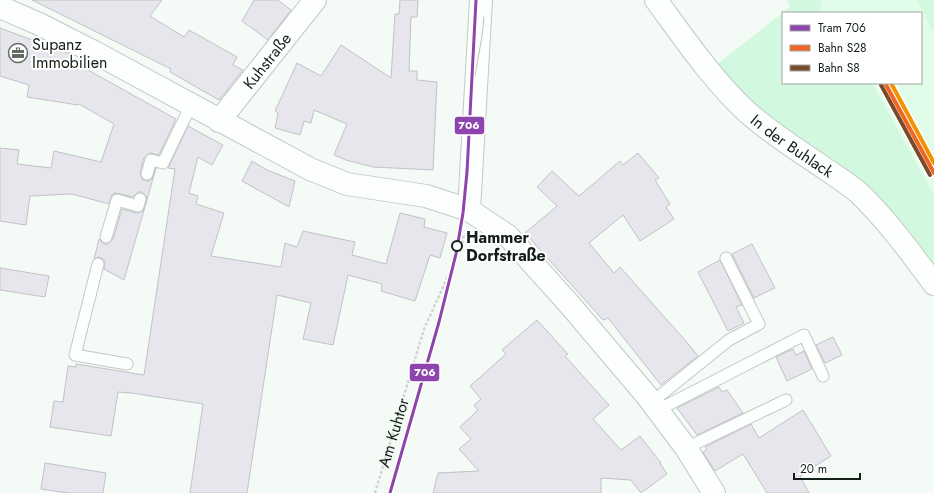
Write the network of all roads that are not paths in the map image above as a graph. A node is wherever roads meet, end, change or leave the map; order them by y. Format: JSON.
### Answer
{"nodes":[{"id":1,"x":315,"y":0,"type":"edge"},
{"id":2,"x":481,"y":0,"type":"edge"},
{"id":3,"x":656,"y":0,"type":"edge"},
{"id":4,"x":0,"y":7,"type":"edge"},
{"id":5,"x":191,"y":105,"type":"junction"},
{"id":6,"x":219,"y":121,"type":"junction"},
{"id":7,"x":147,"y":174,"type":"dead end"},
{"id":8,"x":140,"y":200,"type":"dead end"},
{"id":9,"x":469,"y":210,"type":"junction"},
{"id":10,"x":106,"y":237,"type":"dead end"},
{"id":11,"x":726,"y":258,"type":"dead end"},
{"id":12,"x":98,"y":264,"type":"dead end"},
{"id":13,"x":934,"y":284,"type":"edge"},
{"id":14,"x":127,"y":364,"type":"dead end"},
{"id":15,"x":823,"y":376,"type":"dead end"},
{"id":16,"x":786,"y":400,"type":"dead end"},
{"id":17,"x":655,"y":406,"type":"junction"},
{"id":18,"x":686,"y":448,"type":"junction"},
{"id":19,"x":714,"y":493,"type":"edge"}],
"edges":[{"from":1,"to":6,"type":"street","name":"Kuhstraße"},
{"from":2,"to":9,"type":"street"},
{"from":3,"to":13,"type":"street","name":"In der Buhlack"},
{"from":4,"to":5,"type":"street"},
{"from":5,"to":6,"type":"street"},
{"from":5,"to":7,"type":"lane"},
{"from":6,"to":9,"type":"street"},
{"from":8,"to":10,"type":"lane"},
{"from":9,"to":17,"type":"street"},
{"from":11,"to":17,"type":"lane"},
{"from":12,"to":14,"type":"lane"},
{"from":15,"to":17,"type":"lane"},
{"from":16,"to":18,"type":"lane"},
{"from":17,"to":18,"type":"street"},
{"from":18,"to":19,"type":"street"}]}
